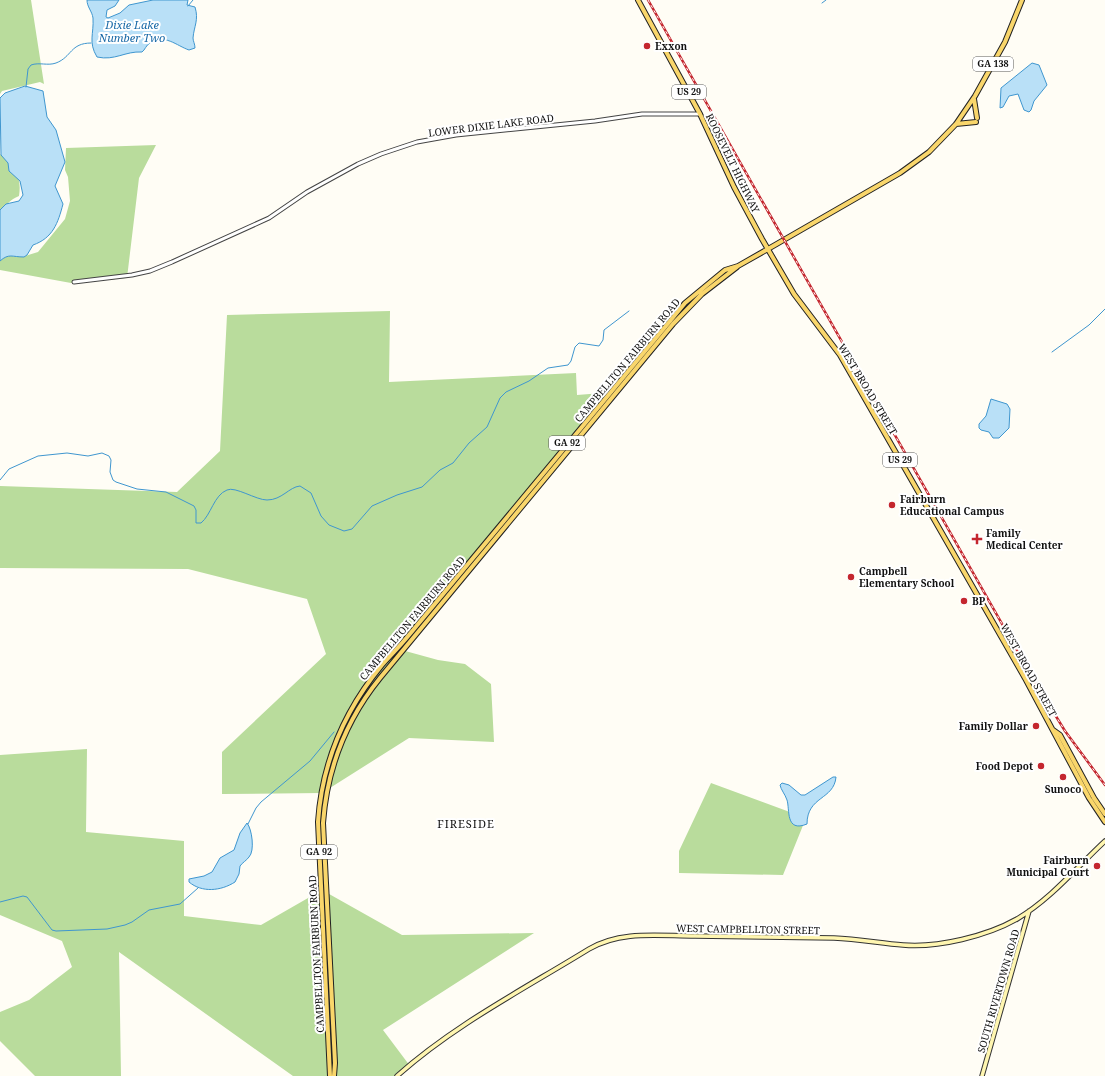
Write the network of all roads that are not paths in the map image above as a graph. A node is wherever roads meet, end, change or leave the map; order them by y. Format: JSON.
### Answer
{"nodes":[{"id":1,"x":638,"y":0,"type":"edge"},
{"id":2,"x":1022,"y":0,"type":"edge"},
{"id":3,"x":974,"y":98,"type":"junction"},
{"id":4,"x":700,"y":114,"type":"junction"},
{"id":5,"x":956,"y":124,"type":"junction"},
{"id":6,"x":768,"y":249,"type":"junction"},
{"id":7,"x":738,"y":266,"type":"junction"},
{"id":8,"x":74,"y":282,"type":"dead end"},
{"id":9,"x":1053,"y":730,"type":"junction"},
{"id":10,"x":1105,"y":814,"type":"edge"},
{"id":11,"x":1105,"y":822,"type":"edge"},
{"id":12,"x":1105,"y":841,"type":"edge"},
{"id":13,"x":1029,"y":911,"type":"junction"},
{"id":14,"x":330,"y":1076,"type":"edge"},
{"id":15,"x":334,"y":1076,"type":"edge"},
{"id":16,"x":397,"y":1076,"type":"edge"},
{"id":17,"x":982,"y":1076,"type":"edge"}],
"edges":[{"from":1,"to":4,"type":"main road","name":"ROOSEVELT HIGHWAY","number":"US 29"},
{"from":2,"to":3,"type":"main road","number":"GA 138"},
{"from":3,"to":5,"type":"main road","number":"GA 138"},
{"from":3,"to":5,"type":"main road"},
{"from":4,"to":6,"type":"main road","name":"ROOSEVELT HIGHWAY","number":"US 29"},
{"from":4,"to":8,"type":"street","name":"LOWER DIXIE LAKE ROAD"},
{"from":5,"to":6,"type":"main road","number":"GA 138"},
{"from":6,"to":7,"type":"main road","name":"CAMPBELLTON FAIRBURN ROAD","number":"GA 92"},
{"from":6,"to":9,"type":"main road","name":"WEST BROAD STREET","number":"US 29"},
{"from":7,"to":14,"type":"main road","name":"CAMPBELLTON FAIRBURN ROAD","number":"GA 92"},
{"from":7,"to":15,"type":"main road","name":"CAMPBELLTON FAIRBURN ROAD","number":"GA 92"},
{"from":9,"to":10,"type":"main road","name":"WEST BROAD STREET","number":"US 29"},
{"from":9,"to":11,"type":"main road","name":"WEST BROAD STREET","number":"US 29"},
{"from":12,"to":13,"type":"main road","name":"WEST CAMPBELLTON STREET"},
{"from":13,"to":16,"type":"main road","name":"WEST CAMPBELLTON STREET"},
{"from":13,"to":17,"type":"main road","name":"SOUTH RIVERTOWN ROAD"}]}
